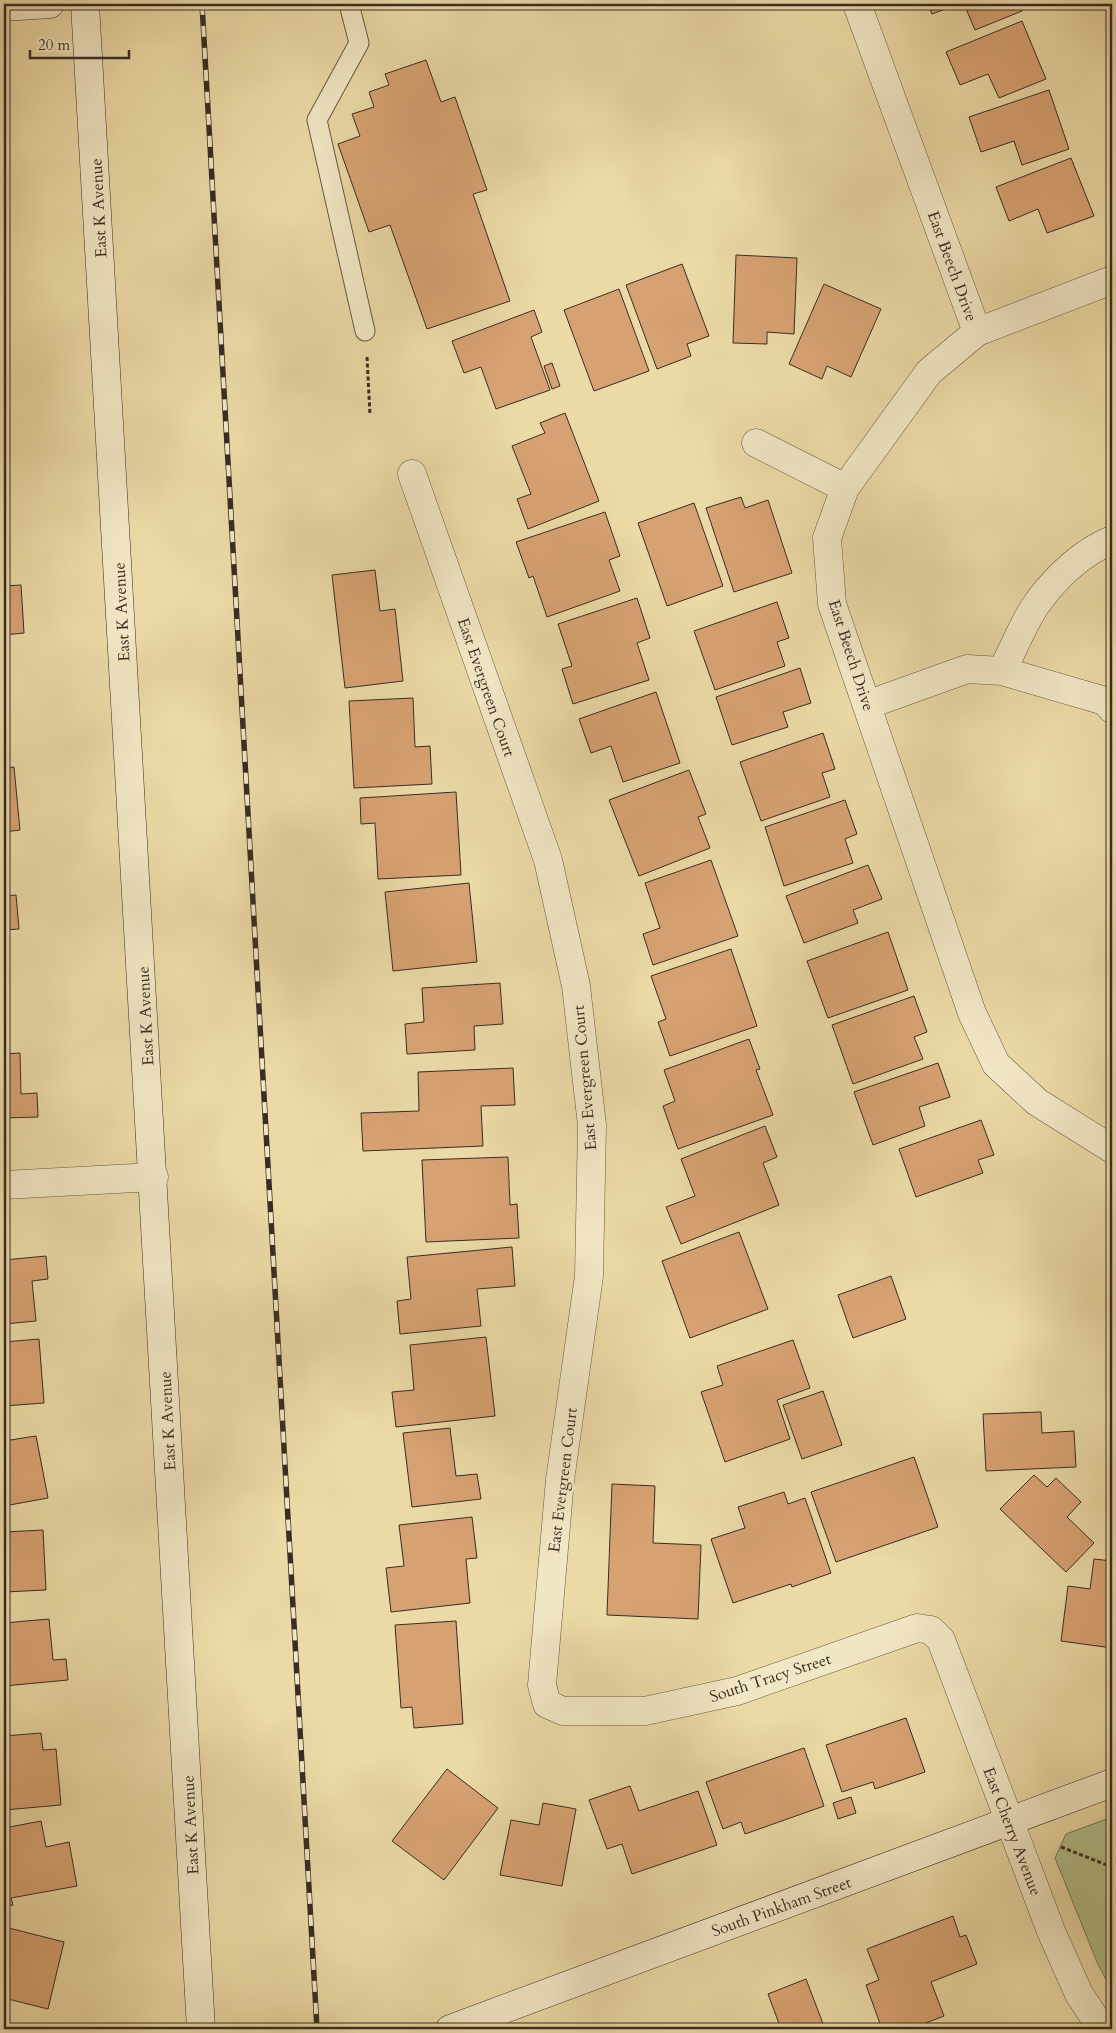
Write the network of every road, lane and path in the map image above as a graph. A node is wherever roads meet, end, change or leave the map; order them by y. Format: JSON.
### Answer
{"nodes":[{"id":1,"x":50,"y":4,"type":"edge"},
{"id":2,"x":85,"y":4,"type":"edge"},
{"id":3,"x":350,"y":4,"type":"edge"},
{"id":4,"x":857,"y":4,"type":"edge"},
{"id":5,"x":4,"y":7,"type":"edge"},
{"id":6,"x":1112,"y":280,"type":"edge"},
{"id":7,"x":365,"y":331,"type":"joint"},
{"id":8,"x":977,"y":332,"type":"junction"},
{"id":9,"x":370,"y":415,"type":"dead end"},
{"id":10,"x":756,"y":443,"type":"dead end"},
{"id":11,"x":412,"y":474,"type":"dead end"},
{"id":12,"x":845,"y":488,"type":"junction"},
{"id":13,"x":1112,"y":540,"type":"edge"},
{"id":14,"x":1002,"y":671,"type":"junction"},
{"id":15,"x":867,"y":705,"type":"junction"},
{"id":16,"x":1112,"y":708,"type":"edge"},
{"id":17,"x":1112,"y":1149,"type":"edge"},
{"id":18,"x":154,"y":1177,"type":"junction"},
{"id":19,"x":4,"y":1185,"type":"edge"},
{"id":20,"x":931,"y":1630,"type":"joint"},
{"id":21,"x":547,"y":1704,"type":"joint"},
{"id":22,"x":1112,"y":1783,"type":"edge"},
{"id":23,"x":1009,"y":1821,"type":"junction"},
{"id":24,"x":1061,"y":1847,"type":"dead end"},
{"id":25,"x":1112,"y":1867,"type":"edge"},
{"id":26,"x":201,"y":2029,"type":"edge"},
{"id":27,"x":450,"y":2029,"type":"edge"},
{"id":28,"x":1102,"y":2029,"type":"edge"}],
"edges":[{"from":1,"to":5,"type":"street"},
{"from":2,"to":18,"type":"street","name":"East K Avenue"},
{"from":3,"to":7,"type":"lane"},
{"from":4,"to":8,"type":"street","name":"East Beech Drive"},
{"from":6,"to":8,"type":"street"},
{"from":7,"to":9,"type":"path"},
{"from":8,"to":12,"type":"street","name":"East Beech Drive"},
{"from":10,"to":12,"type":"street"},
{"from":11,"to":21,"type":"street","name":"East Evergreen Court"},
{"from":12,"to":15,"type":"street","name":"East Beech Drive"},
{"from":13,"to":14,"type":"street"},
{"from":14,"to":15,"type":"street"},
{"from":14,"to":16,"type":"street"},
{"from":15,"to":17,"type":"street","name":"East Beech Drive"},
{"from":18,"to":19,"type":"street"},
{"from":18,"to":26,"type":"street","name":"East K Avenue"},
{"from":20,"to":21,"type":"street","name":"South Tracy Street"},
{"from":20,"to":23,"type":"street","name":"East Cherry Avenue"},
{"from":22,"to":23,"type":"street","name":"South Pinkham Street"},
{"from":23,"to":27,"type":"street","name":"South Pinkham Street"},
{"from":23,"to":28,"type":"street","name":"East Cherry Avenue"},
{"from":24,"to":25,"type":"path"}]}
